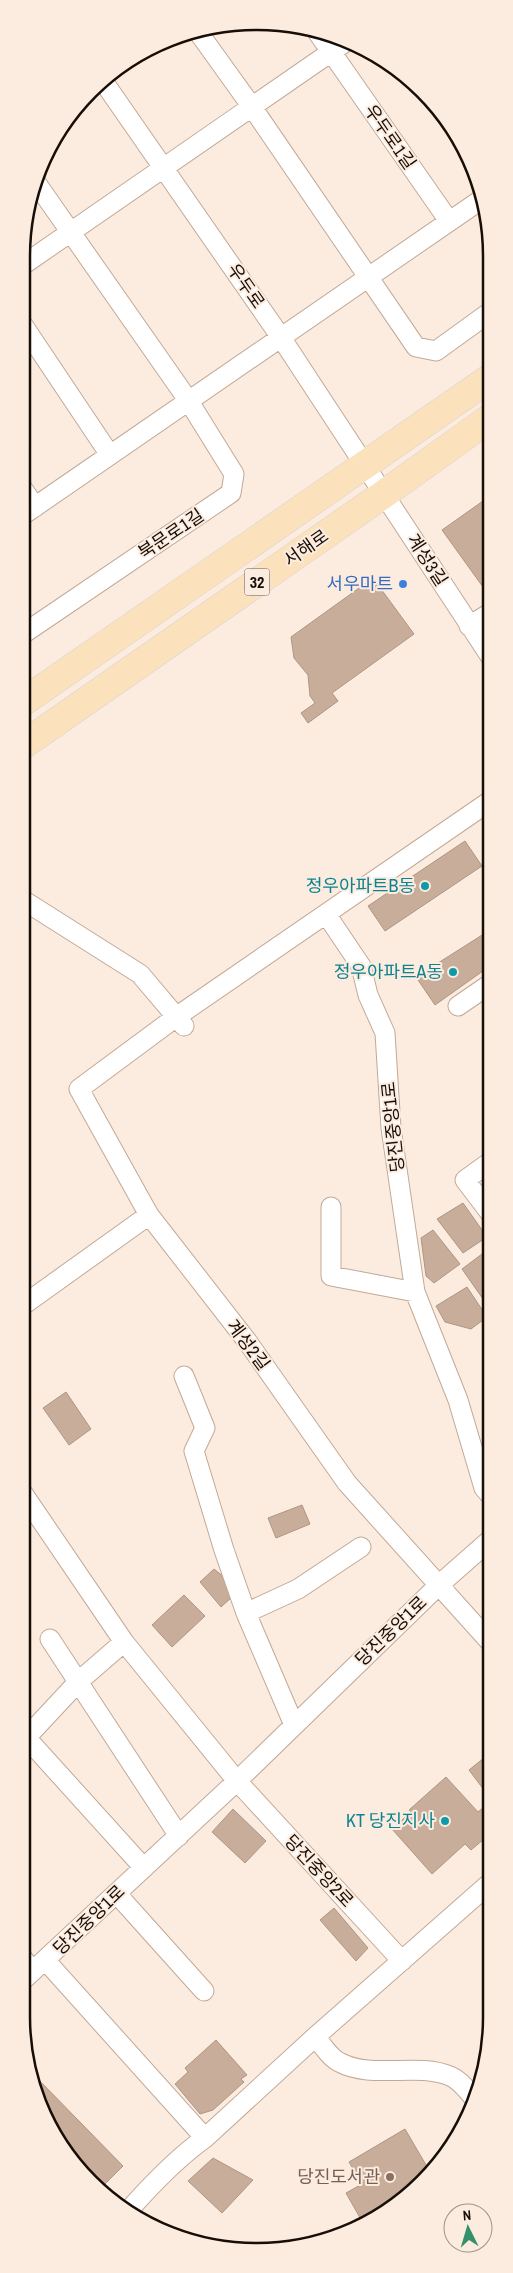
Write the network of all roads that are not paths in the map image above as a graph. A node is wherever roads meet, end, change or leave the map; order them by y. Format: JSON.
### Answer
{"nodes":[{"id":1,"x":202,"y":37,"type":"edge"},
{"id":2,"x":323,"y":40,"type":"edge"},
{"id":3,"x":340,"y":46,"type":"edge"},
{"id":4,"x":331,"y":52,"type":"junction"},
{"id":5,"x":107,"y":86,"type":"edge"},
{"id":6,"x":252,"y":107,"type":"junction"},
{"id":7,"x":163,"y":168,"type":"junction"},
{"id":8,"x":41,"y":189,"type":"edge"},
{"id":9,"x":476,"y":203,"type":"edge"},
{"id":10,"x":448,"y":221,"type":"junction"},
{"id":11,"x":70,"y":233,"type":"junction"},
{"id":12,"x":30,"y":260,"type":"edge"},
{"id":13,"x":368,"y":276,"type":"junction"},
{"id":14,"x":483,"y":317,"type":"edge"},
{"id":15,"x":30,"y":335,"type":"edge"},
{"id":16,"x":280,"y":336,"type":"junction"},
{"id":17,"x":483,"y":383,"type":"edge"},
{"id":18,"x":188,"y":401,"type":"junction"},
{"id":19,"x":483,"y":423,"type":"edge"},
{"id":20,"x":110,"y":455,"type":"junction"},
{"id":21,"x":365,"y":465,"type":"junction"},
{"id":22,"x":384,"y":494,"type":"junction"},
{"id":23,"x":30,"y":510,"type":"edge"},
{"id":24,"x":483,"y":617,"type":"edge"},
{"id":25,"x":470,"y":626,"type":"junction"},
{"id":26,"x":30,"y":629,"type":"edge"},
{"id":27,"x":483,"y":646,"type":"edge"},
{"id":28,"x":30,"y":697,"type":"edge"},
{"id":29,"x":30,"y":740,"type":"edge"},
{"id":30,"x":483,"y":806,"type":"edge"},
{"id":31,"x":30,"y":905,"type":"edge"},
{"id":32,"x":326,"y":914,"type":"junction"},
{"id":33,"x":483,"y":989,"type":"edge"},
{"id":34,"x":458,"y":1006,"type":"dead end"},
{"id":35,"x":180,"y":1022,"type":"junction"},
{"id":36,"x":483,"y":1167,"type":"edge"},
{"id":37,"x":483,"y":1204,"type":"edge"},
{"id":38,"x":332,"y":1207,"type":"dead end"},
{"id":39,"x":149,"y":1216,"type":"junction"},
{"id":40,"x":415,"y":1292,"type":"junction"},
{"id":41,"x":30,"y":1300,"type":"edge"},
{"id":42,"x":184,"y":1376,"type":"dead end"},
{"id":43,"x":483,"y":1485,"type":"edge"},
{"id":44,"x":30,"y":1504,"type":"edge"},
{"id":45,"x":483,"y":1546,"type":"edge"},
{"id":46,"x":361,"y":1547,"type":"dead end"},
{"id":47,"x":440,"y":1584,"type":"junction"},
{"id":48,"x":246,"y":1613,"type":"junction"},
{"id":49,"x":483,"y":1634,"type":"edge"},
{"id":50,"x":50,"y":1639,"type":"dead end"},
{"id":51,"x":124,"y":1642,"type":"junction"},
{"id":52,"x":79,"y":1681,"type":"junction"},
{"id":53,"x":294,"y":1725,"type":"junction"},
{"id":54,"x":30,"y":1729,"type":"edge"},
{"id":55,"x":30,"y":1744,"type":"edge"},
{"id":56,"x":237,"y":1781,"type":"junction"},
{"id":57,"x":179,"y":1836,"type":"junction"},
{"id":58,"x":144,"y":1868,"type":"junction"},
{"id":59,"x":483,"y":1889,"type":"edge"},
{"id":60,"x":116,"y":1893,"type":"junction"},
{"id":61,"x":402,"y":1960,"type":"junction"},
{"id":62,"x":33,"y":1971,"type":"edge"},
{"id":63,"x":204,"y":1991,"type":"dead end"},
{"id":64,"x":315,"y":2037,"type":"junction"},
{"id":65,"x":470,"y":2093,"type":"edge"},
{"id":66,"x":205,"y":2138,"type":"junction"},
{"id":67,"x":133,"y":2206,"type":"edge"}],
"edges":[{"from":1,"to":6,"type":"street"},
{"from":2,"to":4,"type":"street","name":"우두로1길"},
{"from":3,"to":4,"type":"street"},
{"from":4,"to":6,"type":"street"},
{"from":4,"to":10,"type":"street","name":"우두로1길"},
{"from":5,"to":7,"type":"street","name":"우두로"},
{"from":6,"to":7,"type":"street"},
{"from":6,"to":13,"type":"street"},
{"from":7,"to":11,"type":"street"},
{"from":7,"to":16,"type":"street","name":"우두로"},
{"from":8,"to":11,"type":"street","name":"북문로1길"},
{"from":9,"to":10,"type":"street"},
{"from":10,"to":13,"type":"street"},
{"from":11,"to":12,"type":"street"},
{"from":11,"to":18,"type":"street","name":"북문로1길"},
{"from":13,"to":14,"type":"street"},
{"from":13,"to":16,"type":"street"},
{"from":15,"to":20,"type":"street"},
{"from":16,"to":18,"type":"street"},
{"from":16,"to":21,"type":"street","name":"우두로"},
{"from":17,"to":21,"type":"main road","name":"서해로"},
{"from":18,"to":20,"type":"street"},
{"from":18,"to":26,"type":"street","name":"북문로1길"},
{"from":19,"to":22,"type":"main road","name":"서해로","number":"32"},
{"from":20,"to":23,"type":"street"},
{"from":21,"to":22,"type":"street","name":"우두로"},
{"from":21,"to":28,"type":"main road","name":"서해로"},
{"from":22,"to":25,"type":"street","name":"계성3길"},
{"from":22,"to":29,"type":"main road","name":"서해로","number":"32"},
{"from":24,"to":25,"type":"street"},
{"from":25,"to":27,"type":"street","name":"계성3길"},
{"from":30,"to":32,"type":"street"},
{"from":31,"to":35,"type":"street"},
{"from":32,"to":35,"type":"street"},
{"from":32,"to":40,"type":"street","name":"당진중앙1로"},
{"from":33,"to":34,"type":"street"},
{"from":35,"to":39,"type":"street","name":"계성2길"},
{"from":36,"to":37,"type":"street"},
{"from":38,"to":40,"type":"street"},
{"from":39,"to":41,"type":"street"},
{"from":39,"to":47,"type":"street","name":"계성2길"},
{"from":40,"to":43,"type":"street","name":"당진중앙1로"},
{"from":42,"to":48,"type":"street"},
{"from":44,"to":51,"type":"street","name":"당진중앙2로"},
{"from":45,"to":47,"type":"street","name":"당진중앙1로"},
{"from":46,"to":48,"type":"street"},
{"from":47,"to":49,"type":"street"},
{"from":47,"to":53,"type":"street","name":"당진중앙1로"},
{"from":48,"to":53,"type":"street"},
{"from":50,"to":52,"type":"street"},
{"from":51,"to":52,"type":"street"},
{"from":51,"to":56,"type":"street","name":"당진중앙2로"},
{"from":52,"to":54,"type":"street"},
{"from":52,"to":57,"type":"street"},
{"from":53,"to":56,"type":"street","name":"당진중앙1로"},
{"from":55,"to":58,"type":"street"},
{"from":56,"to":57,"type":"street","name":"당진중앙1로"},
{"from":56,"to":61,"type":"street","name":"당진중앙2로"},
{"from":57,"to":58,"type":"street","name":"당진중앙1로"},
{"from":58,"to":60,"type":"street","name":"당진중앙1로"},
{"from":59,"to":61,"type":"street"},
{"from":60,"to":62,"type":"street","name":"당진중앙1로"},
{"from":60,"to":63,"type":"street"},
{"from":61,"to":64,"type":"street"},
{"from":62,"to":66,"type":"street"},
{"from":64,"to":65,"type":"street"},
{"from":64,"to":66,"type":"street"},
{"from":66,"to":67,"type":"street"}]}
